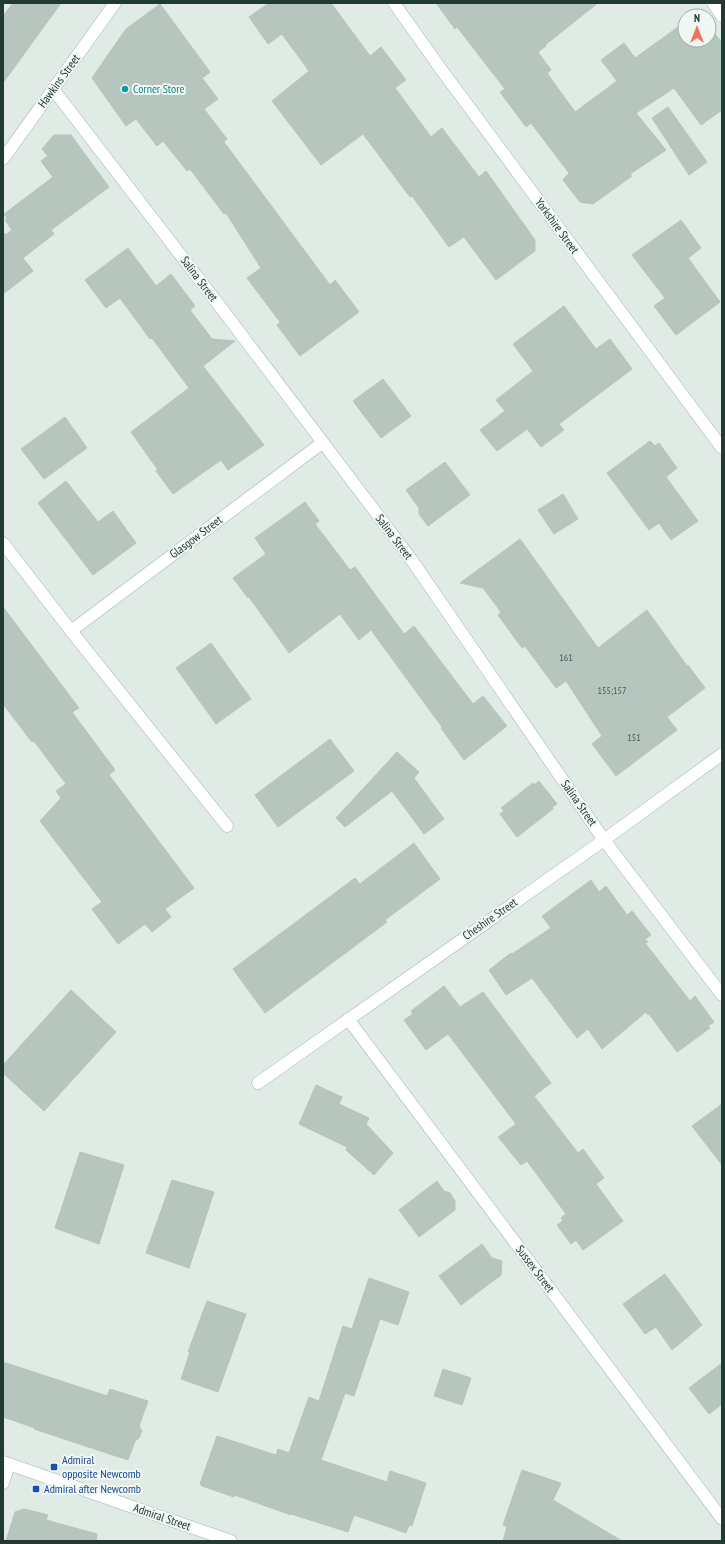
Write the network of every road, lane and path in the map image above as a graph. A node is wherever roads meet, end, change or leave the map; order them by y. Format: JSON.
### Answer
{"nodes":[{"id":1,"x":115,"y":3,"type":"edge"},
{"id":2,"x":394,"y":3,"type":"edge"},
{"id":3,"x":713,"y":3,"type":"edge"},
{"id":4,"x":722,"y":16,"type":"edge"},
{"id":5,"x":53,"y":89,"type":"junction"},
{"id":6,"x":3,"y":159,"type":"edge"},
{"id":7,"x":322,"y":443,"type":"junction"},
{"id":8,"x":722,"y":448,"type":"edge"},
{"id":9,"x":3,"y":543,"type":"edge"},
{"id":10,"x":71,"y":631,"type":"junction"},
{"id":11,"x":722,"y":754,"type":"edge"},
{"id":12,"x":227,"y":826,"type":"dead end"},
{"id":13,"x":604,"y":840,"type":"junction"},
{"id":14,"x":722,"y":995,"type":"edge"},
{"id":15,"x":348,"y":1019,"type":"junction"},
{"id":16,"x":258,"y":1083,"type":"dead end"},
{"id":17,"x":6,"y":1463,"type":"edge"},
{"id":18,"x":3,"y":1483,"type":"edge"},
{"id":19,"x":722,"y":1519,"type":"edge"},
{"id":20,"x":231,"y":1541,"type":"edge"}],
"edges":[{"from":1,"to":5,"type":"street","name":"Hawkins Street"},
{"from":2,"to":8,"type":"street","name":"Yorkshire Street"},
{"from":3,"to":4,"type":"street"},
{"from":5,"to":6,"type":"street","name":"Hawkins Street"},
{"from":5,"to":7,"type":"street","name":"Salina Street"},
{"from":7,"to":10,"type":"street","name":"Glasgow Street"},
{"from":7,"to":13,"type":"street","name":"Salina Street"},
{"from":9,"to":10,"type":"street"},
{"from":10,"to":12,"type":"street"},
{"from":11,"to":13,"type":"street","name":"Cheshire Street"},
{"from":13,"to":14,"type":"street","name":"Salina Street"},
{"from":13,"to":15,"type":"street","name":"Cheshire Street"},
{"from":15,"to":16,"type":"street","name":"Cheshire Street"},
{"from":15,"to":19,"type":"street","name":"Sussex Street"},
{"from":17,"to":18,"type":"street"},
{"from":17,"to":20,"type":"street","name":"Admiral Street"}]}
